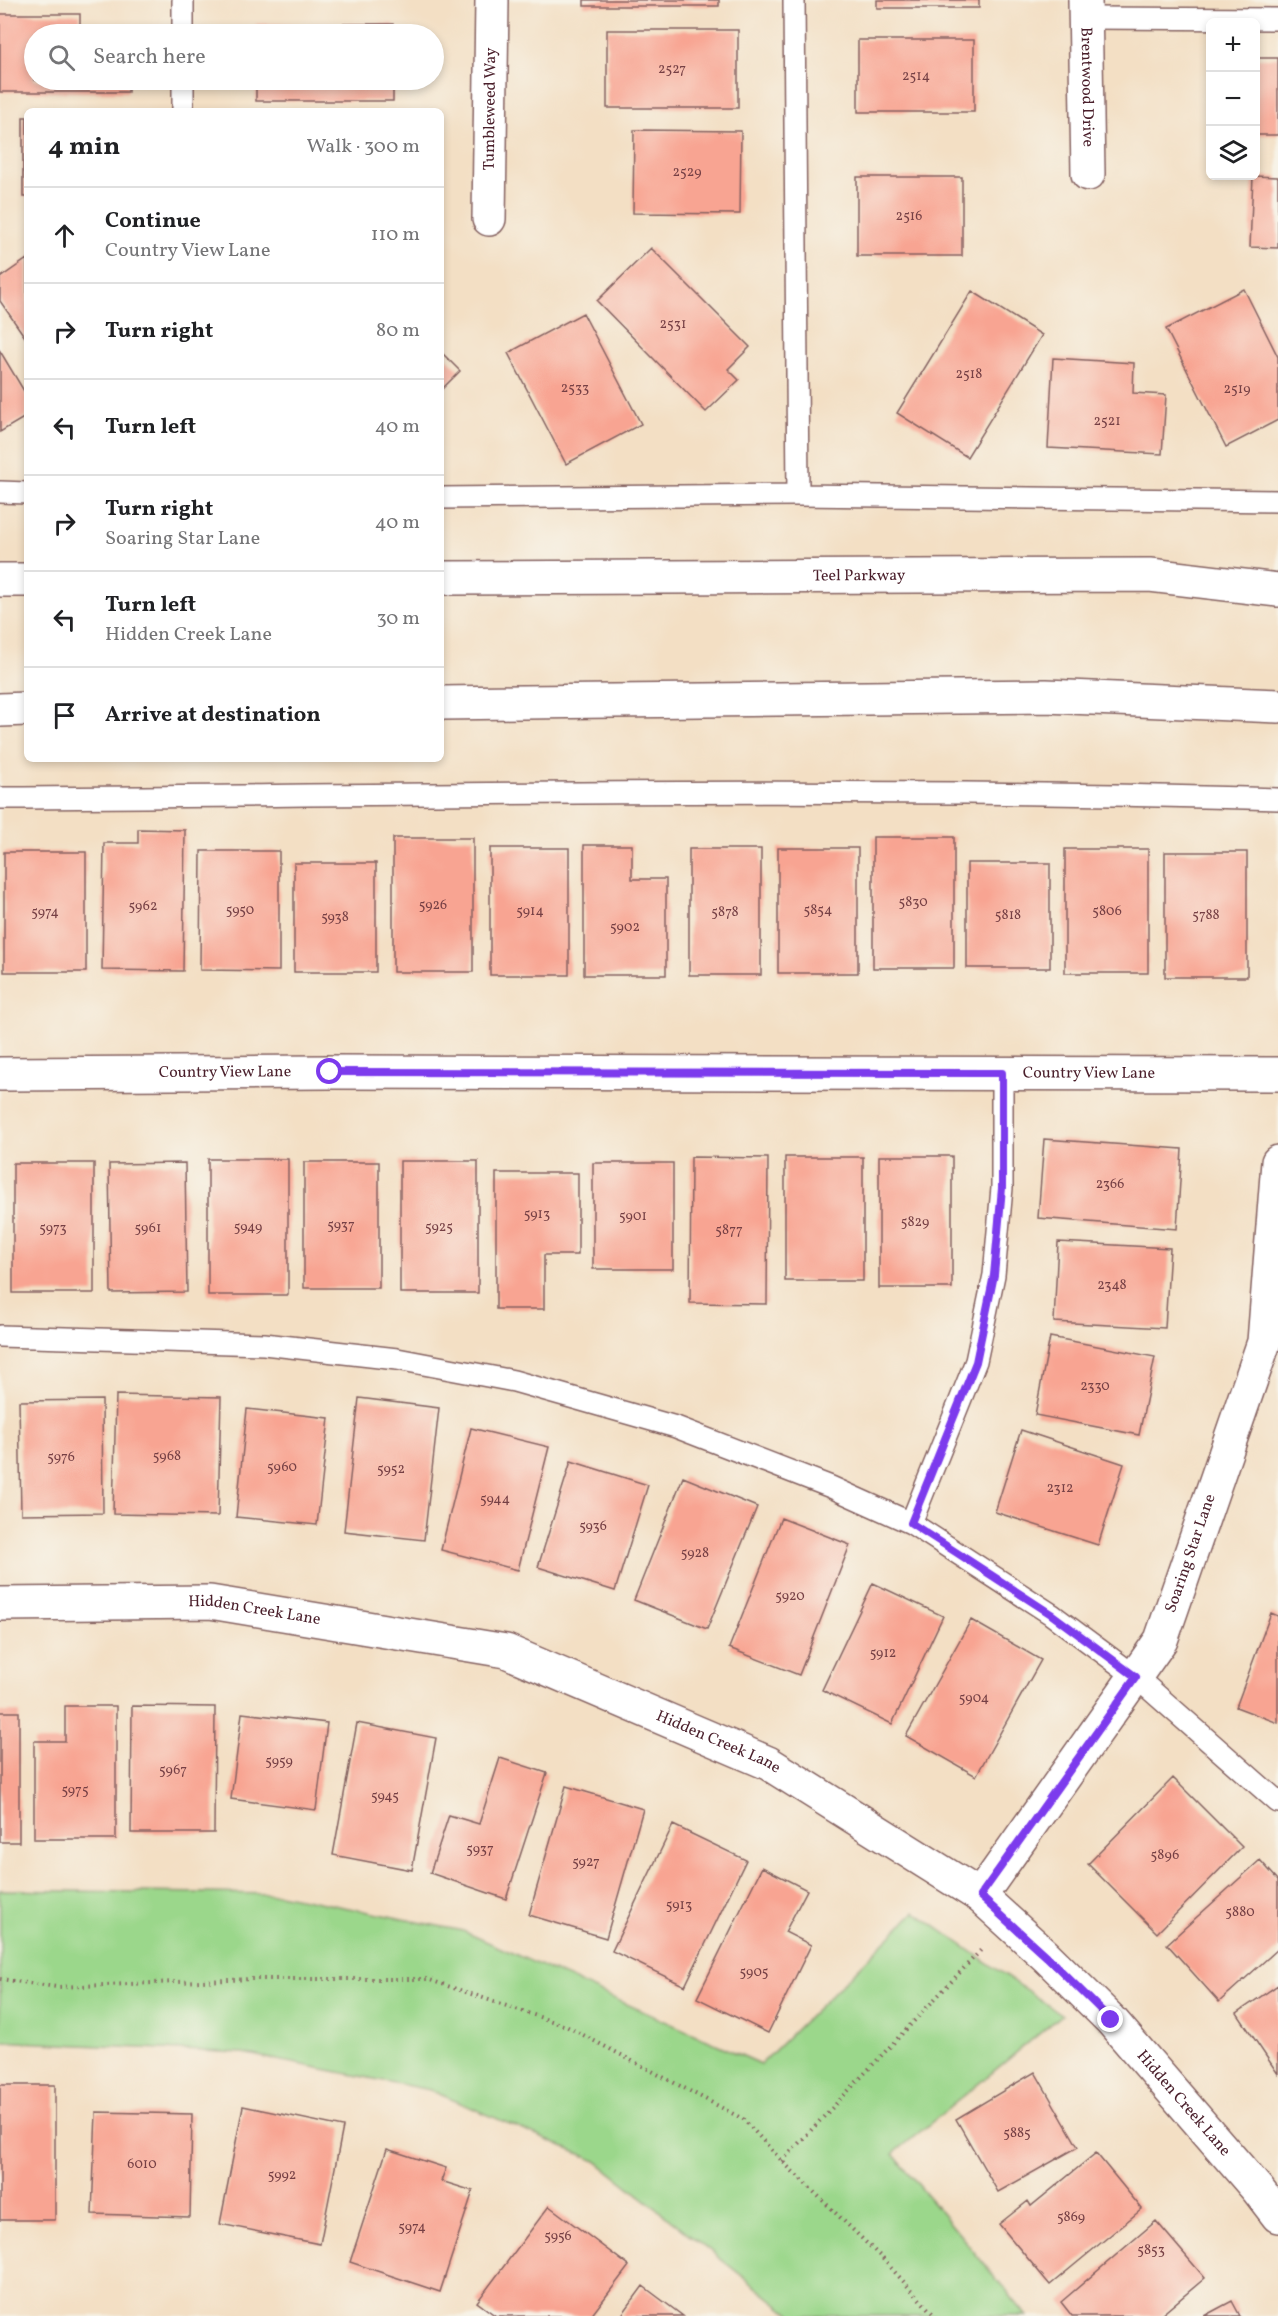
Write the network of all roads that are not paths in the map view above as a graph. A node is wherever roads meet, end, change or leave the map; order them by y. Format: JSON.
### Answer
{"nodes":[{"id":1,"x":183,"y":0,"type":"edge"},
{"id":2,"x":492,"y":0,"type":"edge"},
{"id":3,"x":794,"y":0,"type":"edge"},
{"id":4,"x":1085,"y":9,"type":"edge"},
{"id":5,"x":1278,"y":19,"type":"edge"},
{"id":6,"x":183,"y":24,"type":"edge"},
{"id":7,"x":183,"y":90,"type":"edge"},
{"id":8,"x":183,"y":108,"type":"edge"},
{"id":9,"x":1088,"y":174,"type":"dead end"},
{"id":10,"x":489,"y":219,"type":"dead end"},
{"id":11,"x":0,"y":492,"type":"edge"},
{"id":12,"x":24,"y":493,"type":"edge"},
{"id":13,"x":798,"y":495,"type":"junction"},
{"id":14,"x":444,"y":498,"type":"edge"},
{"id":15,"x":1278,"y":501,"type":"edge"},
{"id":16,"x":444,"y":578,"type":"edge"},
{"id":17,"x":0,"y":580,"type":"edge"},
{"id":18,"x":24,"y":580,"type":"edge"},
{"id":19,"x":1278,"y":590,"type":"edge"},
{"id":20,"x":444,"y":703,"type":"edge"},
{"id":21,"x":1278,"y":706,"type":"edge"},
{"id":22,"x":24,"y":709,"type":"edge"},
{"id":23,"x":0,"y":710,"type":"edge"},
{"id":24,"x":0,"y":798,"type":"edge"},
{"id":25,"x":1278,"y":799,"type":"edge"},
{"id":26,"x":1002,"y":1073,"type":"junction"},
{"id":27,"x":0,"y":1074,"type":"edge"},
{"id":28,"x":1278,"y":1074,"type":"edge"},
{"id":29,"x":1278,"y":1162,"type":"edge"},
{"id":30,"x":0,"y":1336,"type":"edge"},
{"id":31,"x":1271,"y":1343,"type":"edge"},
{"id":32,"x":911,"y":1523,"type":"junction"},
{"id":33,"x":0,"y":1604,"type":"edge"},
{"id":34,"x":1136,"y":1677,"type":"junction"},
{"id":35,"x":1278,"y":1802,"type":"edge"},
{"id":36,"x":980,"y":1896,"type":"junction"},
{"id":37,"x":1278,"y":2216,"type":"edge"}],
"edges":[{"from":1,"to":6,"type":"lane"},
{"from":2,"to":10,"type":"street","name":"Tumbleweed Way"},
{"from":3,"to":13,"type":"lane"},
{"from":4,"to":5,"type":"lane"},
{"from":4,"to":9,"type":"street","name":"Brentwood Drive"},
{"from":7,"to":8,"type":"lane"},
{"from":11,"to":12,"type":"lane"},
{"from":13,"to":14,"type":"lane"},
{"from":13,"to":15,"type":"lane"},
{"from":16,"to":19,"type":"street","name":"Teel Parkway"},
{"from":17,"to":18,"type":"street"},
{"from":20,"to":21,"type":"street"},
{"from":22,"to":23,"type":"street"},
{"from":24,"to":25,"type":"lane"},
{"from":26,"to":27,"type":"street","name":"Country View Lane"},
{"from":26,"to":28,"type":"street","name":"Country View Lane"},
{"from":26,"to":32,"type":"lane"},
{"from":29,"to":31,"type":"street","name":"Soaring Star Lane"},
{"from":30,"to":32,"type":"lane"},
{"from":31,"to":34,"type":"street","name":"Soaring Star Lane"},
{"from":32,"to":34,"type":"lane"},
{"from":33,"to":36,"type":"street","name":"Hidden Creek Lane"},
{"from":34,"to":35,"type":"lane"},
{"from":34,"to":36,"type":"street","name":"Soaring Star Lane"},
{"from":36,"to":37,"type":"street","name":"Hidden Creek Lane"}]}
